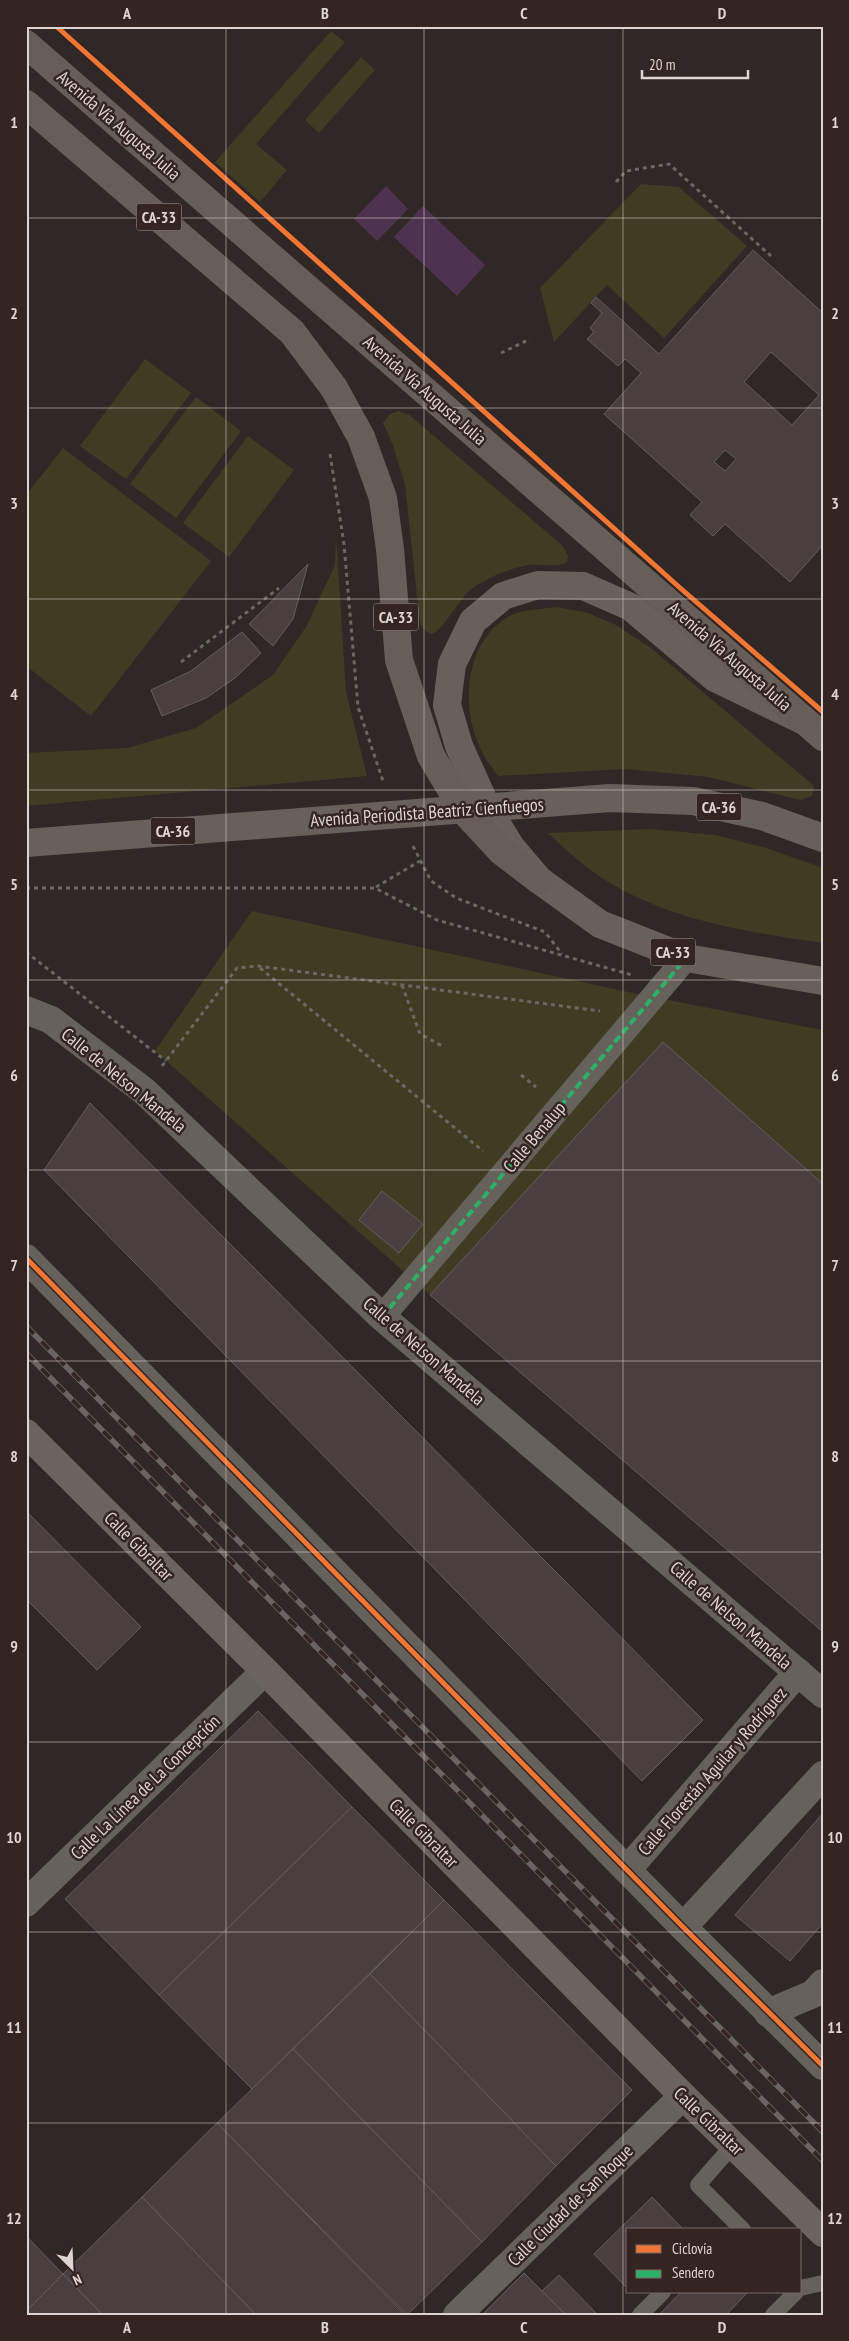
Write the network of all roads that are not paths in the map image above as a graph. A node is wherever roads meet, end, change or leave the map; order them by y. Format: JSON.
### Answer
{"nodes":[{"id":1,"x":26,"y":44,"type":"edge"},
{"id":2,"x":26,"y":104,"type":"edge"},
{"id":3,"x":814,"y":729,"type":"edge"},
{"id":4,"x":823,"y":838,"type":"edge"},
{"id":5,"x":26,"y":843,"type":"edge"},
{"id":6,"x":539,"y":880,"type":"junction"},
{"id":7,"x":686,"y":958,"type":"junction"},
{"id":8,"x":823,"y":981,"type":"edge"},
{"id":9,"x":26,"y":1010,"type":"edge"},
{"id":10,"x":38,"y":1018,"type":"edge"},
{"id":11,"x":26,"y":1258,"type":"edge"},
{"id":12,"x":382,"y":1317,"type":"junction"},
{"id":13,"x":26,"y":1433,"type":"edge"},
{"id":14,"x":265,"y":1671,"type":"junction"},
{"id":15,"x":798,"y":1672,"type":"junction"},
{"id":16,"x":823,"y":1694,"type":"edge"},
{"id":17,"x":823,"y":1775,"type":"edge"},
{"id":18,"x":627,"y":1870,"type":"junction"},
{"id":19,"x":26,"y":1903,"type":"edge"},
{"id":20,"x":683,"y":1927,"type":"junction"},
{"id":21,"x":823,"y":1983,"type":"edge"},
{"id":22,"x":768,"y":2012,"type":"junction"},
{"id":23,"x":823,"y":2066,"type":"edge"},
{"id":24,"x":683,"y":2096,"type":"junction"},
{"id":25,"x":734,"y":2144,"type":"junction"},
{"id":26,"x":734,"y":2227,"type":"edge"},
{"id":27,"x":823,"y":2233,"type":"edge"},
{"id":28,"x":823,"y":2283,"type":"edge"},
{"id":29,"x":802,"y":2287,"type":"edge"},
{"id":30,"x":661,"y":2294,"type":"edge"},
{"id":31,"x":793,"y":2294,"type":"edge"},
{"id":32,"x":457,"y":2315,"type":"edge"},
{"id":33,"x":640,"y":2315,"type":"edge"},
{"id":34,"x":773,"y":2315,"type":"edge"}],
"edges":[{"from":1,"to":3,"type":"highway","name":"Avenida Vía Augusta Julia","number":"CA-33"},
{"from":2,"to":6,"type":"highway","number":"CA-33"},
{"from":3,"to":6,"type":"highway"},
{"from":4,"to":5,"type":"highway","name":"Avenida Periodista Beatriz Cienfuegos","number":"CA-36"},
{"from":6,"to":7,"type":"highway","number":"CA-33"},
{"from":7,"to":8,"type":"highway","number":"CA-33"},
{"from":7,"to":12,"type":"street","name":"Calle Benalup"},
{"from":9,"to":10,"type":"street","name":"Calle de Nelson Mandela"},
{"from":10,"to":12,"type":"street","name":"Calle de Nelson Mandela"},
{"from":11,"to":18,"type":"street"},
{"from":12,"to":15,"type":"street","name":"Calle de Nelson Mandela"},
{"from":13,"to":14,"type":"main road","name":"Calle Gibraltar"},
{"from":14,"to":19,"type":"street","name":"Calle La Línea de La Concepción"},
{"from":14,"to":24,"type":"main road","name":"Calle Gibraltar"},
{"from":15,"to":16,"type":"street","name":"Calle de Nelson Mandela"},
{"from":15,"to":18,"type":"street","name":"Calle Florestán Aguilar y Rodríguez"},
{"from":17,"to":20,"type":"street"},
{"from":18,"to":20,"type":"street"},
{"from":20,"to":22,"type":"street"},
{"from":21,"to":22,"type":"street"},
{"from":22,"to":23,"type":"street"},
{"from":24,"to":25,"type":"main road","name":"Calle Gibraltar"},
{"from":24,"to":32,"type":"street","name":"Calle Ciudad de San Roque"},
{"from":25,"to":26,"type":"lane"},
{"from":25,"to":27,"type":"main road","name":"Calle Gibraltar"},
{"from":28,"to":29,"type":"lane"},
{"from":30,"to":33,"type":"lane"},
{"from":31,"to":34,"type":"lane"}]}
